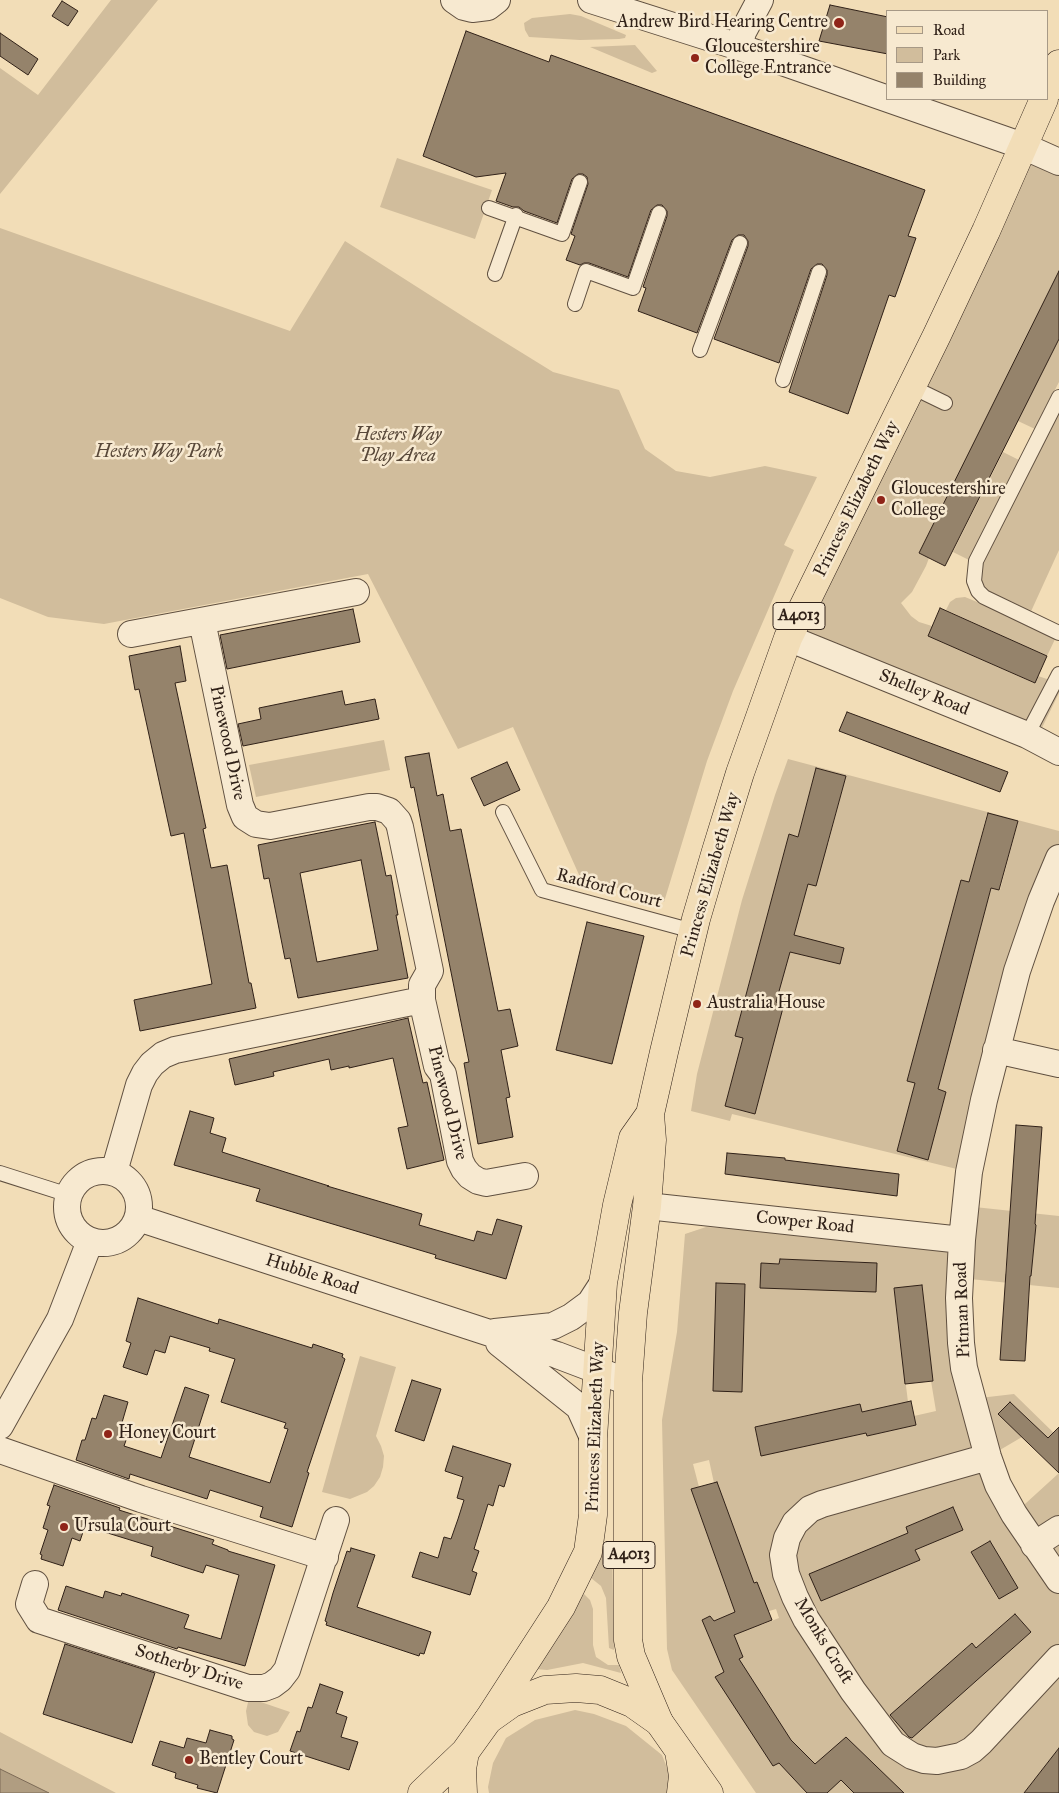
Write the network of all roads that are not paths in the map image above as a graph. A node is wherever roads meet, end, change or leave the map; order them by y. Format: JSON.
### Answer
{"nodes":[{"id":1,"x":454,"y":0,"type":"edge"},
{"id":2,"x":497,"y":0,"type":"edge"},
{"id":3,"x":591,"y":0,"type":"edge"},
{"id":4,"x":760,"y":0,"type":"edge"},
{"id":5,"x":738,"y":47,"type":"junction"},
{"id":6,"x":1059,"y":64,"type":"edge"},
{"id":7,"x":1049,"y":88,"type":"edge"},
{"id":8,"x":886,"y":98,"type":"edge"},
{"id":9,"x":891,"y":100,"type":"edge"},
{"id":10,"x":1044,"y":100,"type":"edge"},
{"id":11,"x":1023,"y":146,"type":"junction"},
{"id":12,"x":1059,"y":162,"type":"edge"},
{"id":13,"x":580,"y":182,"type":"dead end"},
{"id":14,"x":489,"y":208,"type":"dead end"},
{"id":15,"x":659,"y":213,"type":"dead end"},
{"id":16,"x":516,"y":216,"type":"junction"},
{"id":17,"x":740,"y":242,"type":"dead end"},
{"id":18,"x":819,"y":272,"type":"dead end"},
{"id":19,"x":495,"y":274,"type":"dead end"},
{"id":20,"x":575,"y":304,"type":"dead end"},
{"id":21,"x":700,"y":350,"type":"dead end"},
{"id":22,"x":783,"y":380,"type":"dead end"},
{"id":23,"x":912,"y":387,"type":"junction"},
{"id":24,"x":1059,"y":397,"type":"edge"},
{"id":25,"x":945,"y":403,"type":"dead end"},
{"id":26,"x":356,"y":592,"type":"dead end"},
{"id":27,"x":202,"y":621,"type":"junction"},
{"id":28,"x":1059,"y":632,"type":"edge"},
{"id":29,"x":131,"y":634,"type":"dead end"},
{"id":30,"x":788,"y":638,"type":"junction"},
{"id":31,"x":1059,"y":674,"type":"edge"},
{"id":32,"x":1027,"y":735,"type":"junction"},
{"id":33,"x":1059,"y":752,"type":"edge"},
{"id":34,"x":503,"y":812,"type":"dead end"},
{"id":35,"x":1059,"y":858,"type":"edge"},
{"id":36,"x":693,"y":931,"type":"junction"},
{"id":37,"x":422,"y":1000,"type":"junction"},
{"id":38,"x":996,"y":1050,"type":"junction"},
{"id":39,"x":1059,"y":1064,"type":"edge"},
{"id":40,"x":650,"y":1114,"type":"junction"},
{"id":41,"x":114,"y":1172,"type":"junction"},
{"id":42,"x":0,"y":1173,"type":"edge"},
{"id":43,"x":525,"y":1176,"type":"dead end"},
{"id":44,"x":69,"y":1195,"type":"junction"},
{"id":45,"x":647,"y":1206,"type":"junction"},
{"id":46,"x":138,"y":1218,"type":"junction"},
{"id":47,"x":962,"y":1240,"type":"junction"},
{"id":48,"x":90,"y":1241,"type":"junction"},
{"id":49,"x":603,"y":1283,"type":"junction"},
{"id":50,"x":487,"y":1333,"type":"junction"},
{"id":51,"x":597,"y":1370,"type":"junction"},
{"id":52,"x":628,"y":1382,"type":"junction"},
{"id":53,"x":587,"y":1403,"type":"junction"},
{"id":54,"x":0,"y":1426,"type":"edge"},
{"id":55,"x":0,"y":1450,"type":"edge"},
{"id":56,"x":988,"y":1457,"type":"junction"},
{"id":57,"x":336,"y":1520,"type":"dead end"},
{"id":58,"x":1059,"y":1529,"type":"edge"},
{"id":59,"x":1034,"y":1545,"type":"junction"},
{"id":60,"x":325,"y":1557,"type":"junction"},
{"id":61,"x":1059,"y":1580,"type":"edge"},
{"id":62,"x":35,"y":1584,"type":"dead end"},
{"id":63,"x":1059,"y":1658,"type":"edge"},
{"id":64,"x":488,"y":1720,"type":"junction"},
{"id":65,"x":659,"y":1722,"type":"junction"},
{"id":66,"x":679,"y":1751,"type":"junction"},
{"id":67,"x":465,"y":1752,"type":"junction"},
{"id":68,"x":422,"y":1793,"type":"edge"},
{"id":69,"x":463,"y":1793,"type":"edge"},
{"id":70,"x":681,"y":1793,"type":"edge"},
{"id":71,"x":709,"y":1793,"type":"edge"}],
"edges":[{"from":1,"to":2,"type":"street"},
{"from":3,"to":5,"type":"street"},
{"from":4,"to":5,"type":"street"},
{"from":5,"to":8,"type":"street"},
{"from":6,"to":7,"type":"main road"},
{"from":9,"to":11,"type":"street"},
{"from":10,"to":11,"type":"main road","name":"Princess Elizabeth Way","number":"A4013"},
{"from":11,"to":12,"type":"street"},
{"from":11,"to":23,"type":"main road","name":"Princess Elizabeth Way","number":"A4013"},
{"from":13,"to":16,"type":"lane"},
{"from":14,"to":16,"type":"lane"},
{"from":15,"to":20,"type":"lane"},
{"from":16,"to":19,"type":"lane"},
{"from":17,"to":21,"type":"lane"},
{"from":18,"to":22,"type":"lane"},
{"from":23,"to":25,"type":"lane"},
{"from":23,"to":30,"type":"main road","name":"Princess Elizabeth Way","number":"A4013"},
{"from":24,"to":28,"type":"lane"},
{"from":26,"to":27,"type":"street"},
{"from":27,"to":29,"type":"street"},
{"from":27,"to":37,"type":"street","name":"Pinewood Drive"},
{"from":30,"to":32,"type":"street","name":"Shelley Road"},
{"from":30,"to":36,"type":"main road","name":"Princess Elizabeth Way","number":"A4013"},
{"from":31,"to":32,"type":"lane"},
{"from":32,"to":33,"type":"street","name":"Shelley Road"},
{"from":34,"to":36,"type":"lane","name":"Radford Court"},
{"from":35,"to":38,"type":"street","name":"Pitman Road"},
{"from":36,"to":40,"type":"main road","name":"Princess Elizabeth Way","number":"A4013"},
{"from":37,"to":41,"type":"street"},
{"from":37,"to":43,"type":"street","name":"Pinewood Drive"},
{"from":38,"to":39,"type":"street"},
{"from":38,"to":47,"type":"street","name":"Pitman Road"},
{"from":40,"to":45,"type":"main road","name":"Princess Elizabeth Way","number":"A4013"},
{"from":40,"to":49,"type":"main road","name":"Princess Elizabeth Way","number":"A4013"},
{"from":41,"to":44,"type":"street"},
{"from":41,"to":46,"type":"street"},
{"from":42,"to":44,"type":"lane"},
{"from":44,"to":48,"type":"street"},
{"from":45,"to":47,"type":"street","name":"Cowper Road"},
{"from":45,"to":52,"type":"main road","name":"Princess Elizabeth Way","number":"A4013"},
{"from":46,"to":48,"type":"street"},
{"from":46,"to":50,"type":"street","name":"Hubble Road"},
{"from":47,"to":56,"type":"street","name":"Pitman Road"},
{"from":48,"to":54,"type":"street"},
{"from":49,"to":50,"type":"street","name":"Hubble Road"},
{"from":49,"to":51,"type":"main road","name":"Princess Elizabeth Way","number":"A4013"},
{"from":50,"to":51,"type":"street","name":"Hubble Road"},
{"from":50,"to":53,"type":"street","name":"Hubble Road"},
{"from":51,"to":52,"type":"street","name":"Hubble Road"},
{"from":51,"to":53,"type":"main road","name":"Princess Elizabeth Way","number":"A4013"},
{"from":52,"to":53,"type":"street"},
{"from":52,"to":65,"type":"main road","name":"Princess Elizabeth Way","number":"A4013"},
{"from":53,"to":64,"type":"main road","name":"Princess Elizabeth Way","number":"A4013"},
{"from":55,"to":60,"type":"street"},
{"from":56,"to":59,"type":"street","name":"Pitman Road"},
{"from":56,"to":63,"type":"street","name":"Monks Croft"},
{"from":57,"to":60,"type":"street","name":"Sotherby Drive"},
{"from":58,"to":59,"type":"street"},
{"from":59,"to":61,"type":"street","name":"Pitman Road"},
{"from":60,"to":62,"type":"street","name":"Sotherby Drive"},
{"from":64,"to":65,"type":"main road"},
{"from":64,"to":67,"type":"main road","name":"Princess Elizabeth Way"},
{"from":65,"to":66,"type":"main road"},
{"from":66,"to":70,"type":"main road"},
{"from":66,"to":71,"type":"main road"},
{"from":67,"to":68,"type":"main road","name":"Princess Elizabeth Way"},
{"from":67,"to":69,"type":"main road"}]}
